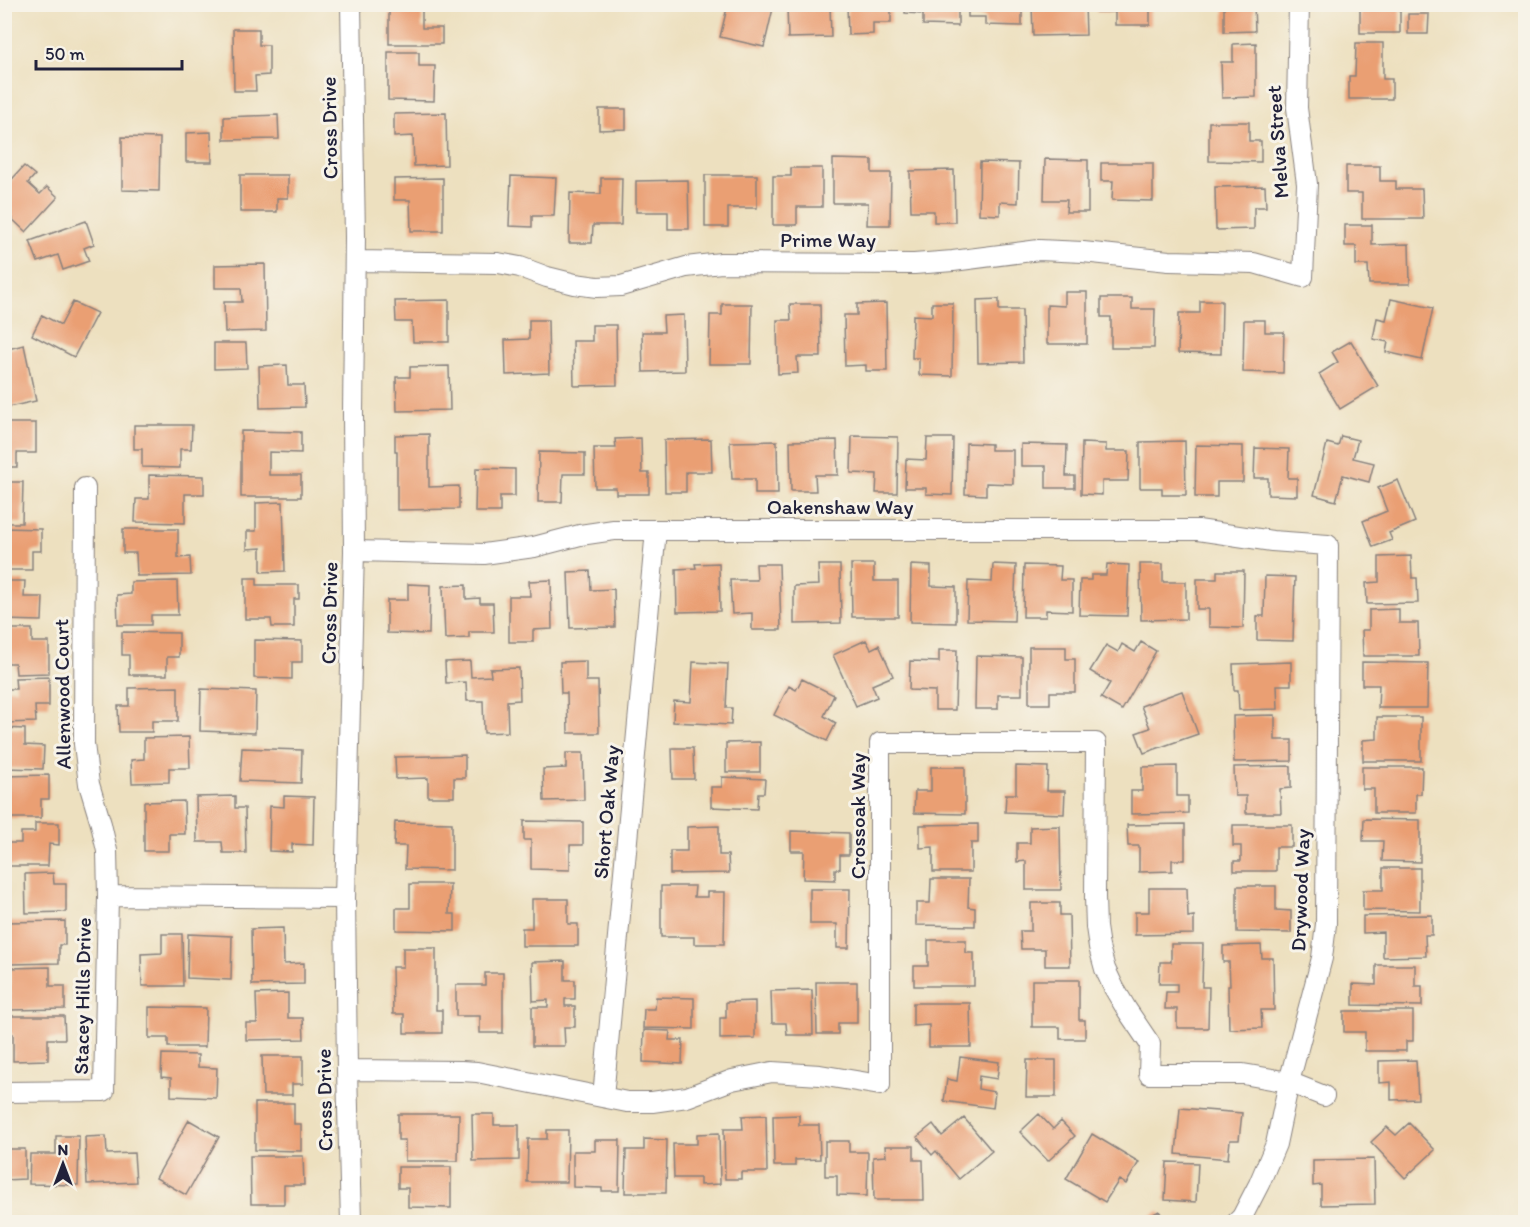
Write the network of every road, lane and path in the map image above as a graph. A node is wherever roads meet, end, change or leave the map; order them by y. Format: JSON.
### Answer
{"nodes":[{"id":1,"x":351,"y":4,"type":"edge"},
{"id":2,"x":1299,"y":4,"type":"edge"},
{"id":3,"x":355,"y":261,"type":"junction"},
{"id":4,"x":1303,"y":277,"type":"joint"},
{"id":5,"x":85,"y":488,"type":"dead end"},
{"id":6,"x":656,"y":530,"type":"junction"},
{"id":7,"x":1328,"y":544,"type":"joint"},
{"id":8,"x":354,"y":551,"type":"junction"},
{"id":9,"x":108,"y":896,"type":"junction"},
{"id":10,"x":345,"y":898,"type":"junction"},
{"id":11,"x":347,"y":1070,"type":"junction"},
{"id":12,"x":1289,"y":1082,"type":"junction"},
{"id":13,"x":4,"y":1092,"type":"edge"},
{"id":14,"x":1324,"y":1095,"type":"dead end"},
{"id":15,"x":603,"y":1097,"type":"junction"},
{"id":16,"x":351,"y":1222,"type":"edge"},
{"id":17,"x":1237,"y":1222,"type":"edge"}],
"edges":[{"from":1,"to":3,"type":"street","name":"Cross Drive"},
{"from":2,"to":4,"type":"street","name":"Melva Street"},
{"from":3,"to":4,"type":"street","name":"Prime Way"},
{"from":3,"to":8,"type":"street","name":"Cross Drive"},
{"from":5,"to":9,"type":"street","name":"Allenwood Court"},
{"from":6,"to":7,"type":"street","name":"Oakenshaw Way"},
{"from":6,"to":8,"type":"street","name":"Oakenshaw Way"},
{"from":6,"to":15,"type":"street","name":"Short Oak Way"},
{"from":7,"to":12,"type":"street","name":"Drywood Way"},
{"from":8,"to":10,"type":"street","name":"Cross Drive"},
{"from":9,"to":10,"type":"street","name":"Stacey Hills Drive"},
{"from":9,"to":13,"type":"street","name":"Stacey Hills Drive"},
{"from":10,"to":11,"type":"street","name":"Cross Drive"},
{"from":11,"to":15,"type":"street","name":"Crossoak Way"},
{"from":11,"to":16,"type":"street","name":"Cross Drive"},
{"from":12,"to":14,"type":"street","name":"Crossoak Way"},
{"from":12,"to":15,"type":"street","name":"Crossoak Way"},
{"from":12,"to":17,"type":"street","name":"Drywood Way"}]}
